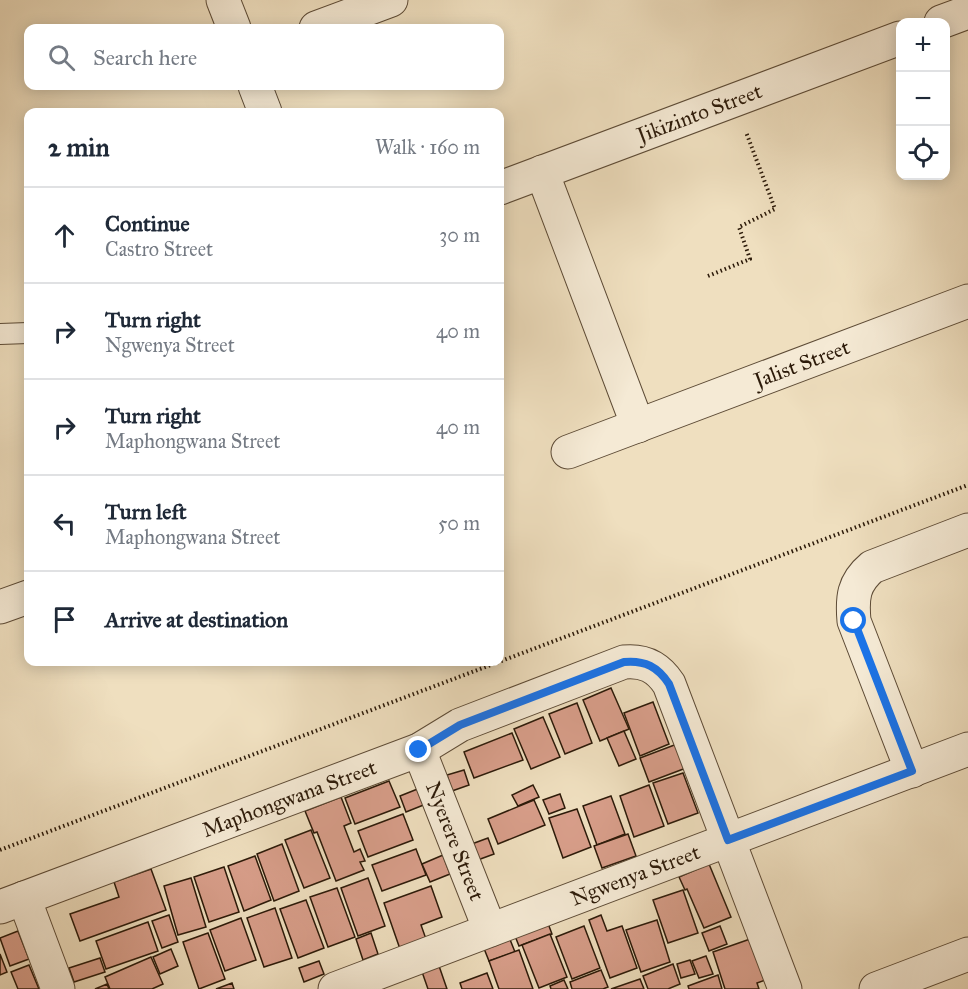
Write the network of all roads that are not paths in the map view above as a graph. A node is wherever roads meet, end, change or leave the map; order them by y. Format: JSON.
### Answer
{"nodes":[{"id":1,"x":223,"y":0,"type":"edge"},
{"id":2,"x":391,"y":0,"type":"edge"},
{"id":3,"x":968,"y":12,"type":"edge"},
{"id":4,"x":950,"y":19,"type":"edge"},
{"id":5,"x":232,"y":24,"type":"edge"},
{"id":6,"x":327,"y":24,"type":"edge"},
{"id":7,"x":896,"y":39,"type":"edge"},
{"id":8,"x":257,"y":90,"type":"edge"},
{"id":9,"x":263,"y":108,"type":"edge"},
{"id":10,"x":542,"y":172,"type":"junction"},
{"id":11,"x":504,"y":186,"type":"edge"},
{"id":12,"x":968,"y":302,"type":"edge"},
{"id":13,"x":0,"y":333,"type":"edge"},
{"id":14,"x":24,"y":333,"type":"edge"},
{"id":15,"x":638,"y":426,"type":"junction"},
{"id":16,"x":568,"y":452,"type":"dead end"},
{"id":17,"x":968,"y":530,"type":"edge"},
{"id":18,"x":24,"y":598,"type":"edge"},
{"id":19,"x":0,"y":607,"type":"edge"},
{"id":20,"x":968,"y":749,"type":"edge"},
{"id":21,"x":419,"y":750,"type":"junction"},
{"id":22,"x":912,"y":771,"type":"junction"},
{"id":23,"x":728,"y":840,"type":"junction"},
{"id":24,"x":12,"y":903,"type":"edge"},
{"id":25,"x":490,"y":930,"type":"junction"},
{"id":26,"x":968,"y":954,"type":"edge"},
{"id":27,"x":58,"y":989,"type":"edge"},
{"id":28,"x":335,"y":989,"type":"edge"},
{"id":29,"x":785,"y":989,"type":"edge"},
{"id":30,"x":876,"y":989,"type":"edge"}],
"edges":[{"from":1,"to":5,"type":"street"},
{"from":2,"to":6,"type":"street"},
{"from":3,"to":4,"type":"street"},
{"from":7,"to":10,"type":"street","name":"Jikizinto Street"},
{"from":8,"to":9,"type":"street"},
{"from":10,"to":11,"type":"street","name":"Jikizinto Street"},
{"from":10,"to":15,"type":"street"},
{"from":12,"to":15,"type":"street","name":"Jalist Street"},
{"from":13,"to":14,"type":"lane"},
{"from":15,"to":16,"type":"street","name":"Jalist Street"},
{"from":17,"to":22,"type":"street"},
{"from":18,"to":19,"type":"street"},
{"from":20,"to":22,"type":"street","name":"Ngwenya Street"},
{"from":21,"to":23,"type":"street","name":"Maphongwana Street"},
{"from":21,"to":24,"type":"street","name":"Maphongwana Street"},
{"from":21,"to":25,"type":"street","name":"Nyerere Street"},
{"from":22,"to":23,"type":"street","name":"Ngwenya Street"},
{"from":23,"to":25,"type":"street","name":"Ngwenya Street"},
{"from":23,"to":29,"type":"street","name":"Maphongwana Street"},
{"from":24,"to":27,"type":"street"},
{"from":25,"to":28,"type":"street","name":"Ngwenya Street"},
{"from":26,"to":30,"type":"street"}]}
